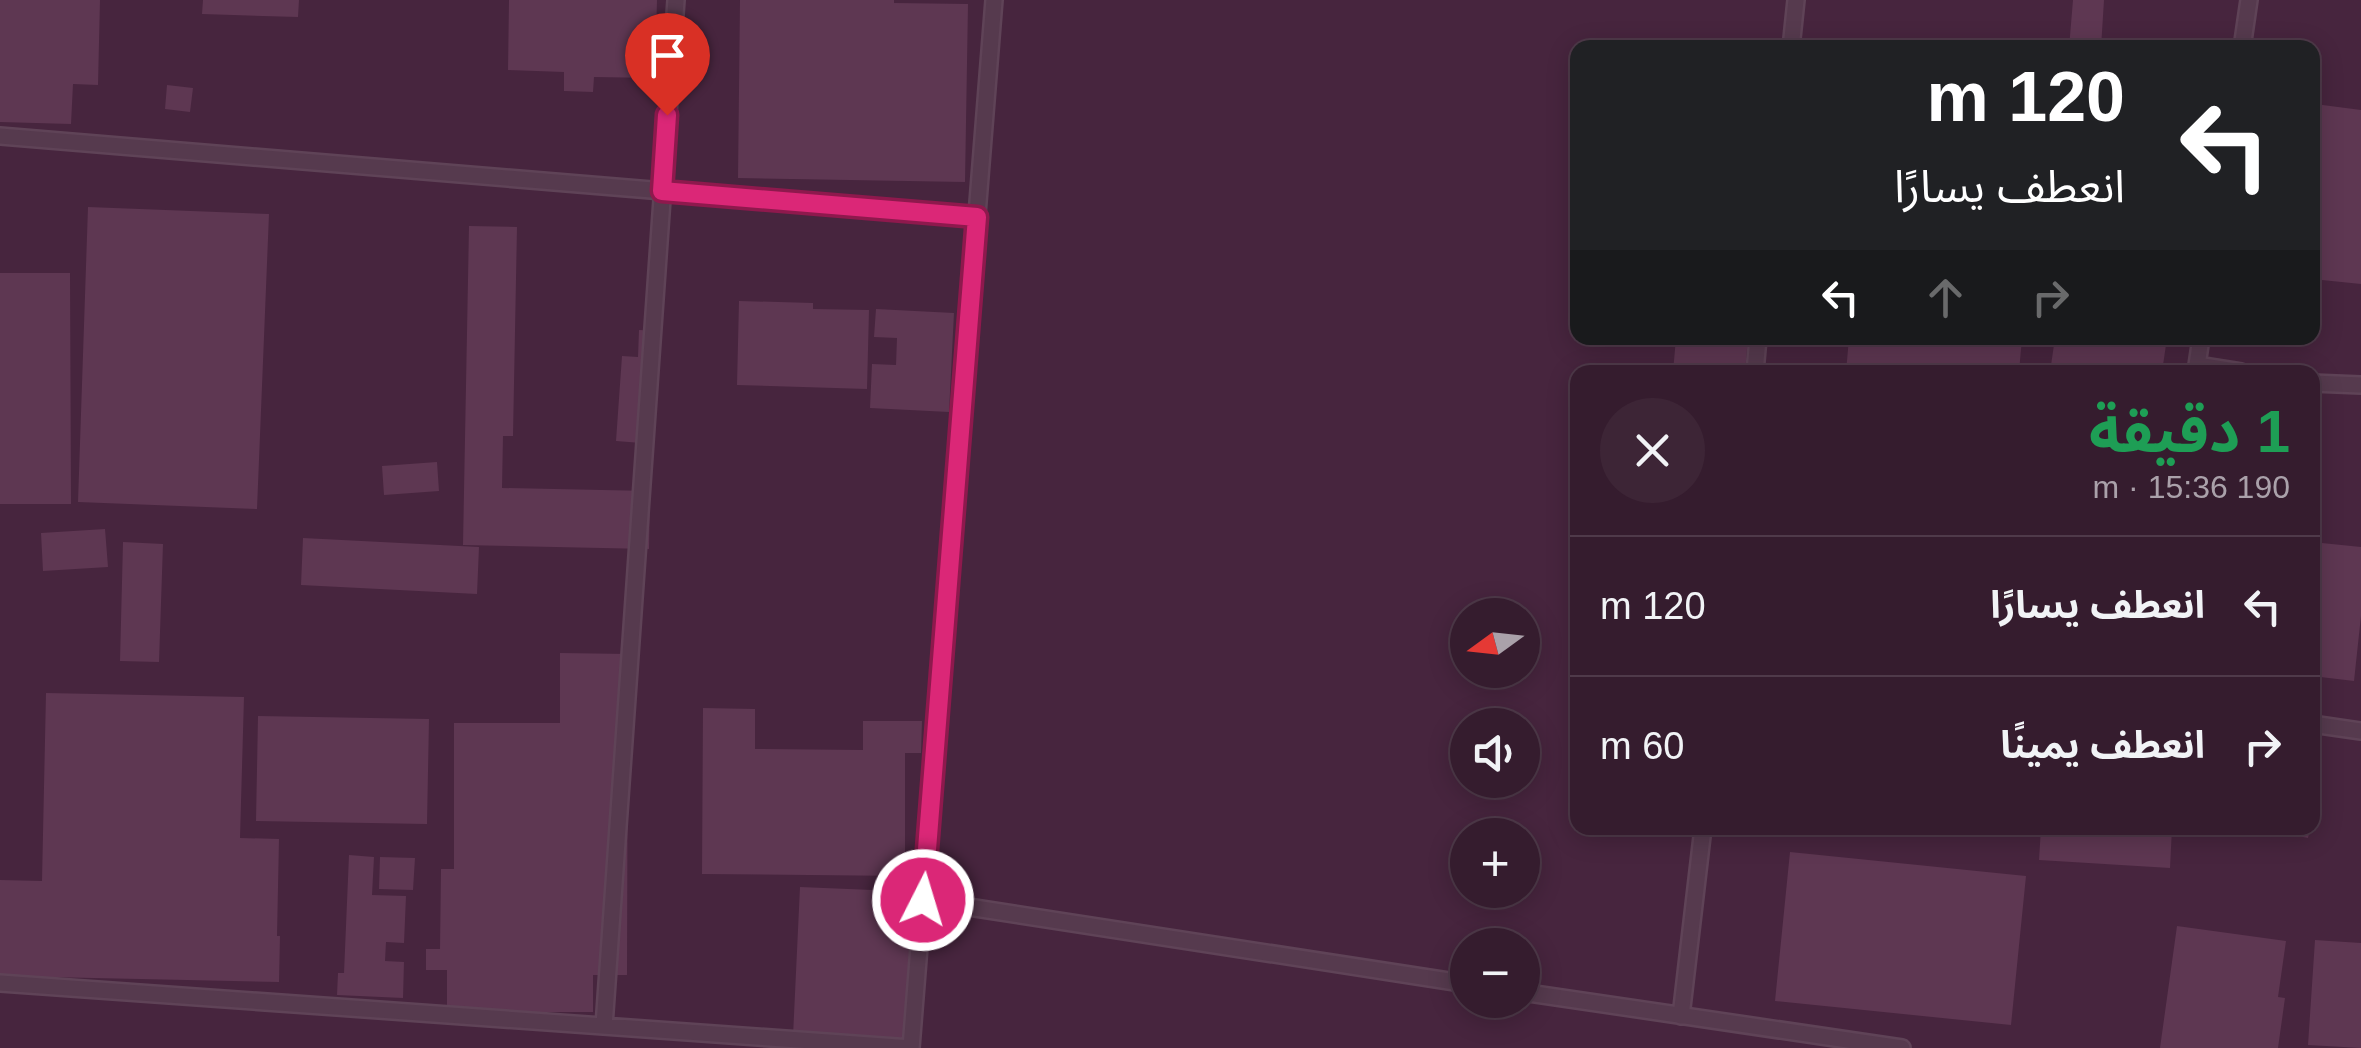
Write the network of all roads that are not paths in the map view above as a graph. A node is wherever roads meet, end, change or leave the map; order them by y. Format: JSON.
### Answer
{"nodes":[{"id":1,"x":676,"y":0,"type":"edge"},
{"id":2,"x":994,"y":0,"type":"edge"},
{"id":3,"x":1796,"y":0,"type":"edge"},
{"id":4,"x":2248,"y":0,"type":"edge"},
{"id":5,"x":1792,"y":40,"type":"edge"},
{"id":6,"x":2243,"y":40,"type":"edge"},
{"id":7,"x":0,"y":136,"type":"edge"},
{"id":8,"x":662,"y":191,"type":"junction"},
{"id":9,"x":977,"y":217,"type":"junction"},
{"id":10,"x":2320,"y":383,"type":"edge"},
{"id":11,"x":2361,"y":385,"type":"edge"},
{"id":12,"x":2320,"y":725,"type":"edge"},
{"id":13,"x":2361,"y":731,"type":"edge"},
{"id":14,"x":1702,"y":835,"type":"edge"},
{"id":15,"x":923,"y":900,"type":"junction"},
{"id":16,"x":1450,"y":981,"type":"edge"},
{"id":17,"x":0,"y":983,"type":"edge"},
{"id":18,"x":1540,"y":995,"type":"edge"},
{"id":19,"x":1681,"y":1016,"type":"junction"},
{"id":20,"x":604,"y":1026,"type":"junction"},
{"id":21,"x":911,"y":1048,"type":"edge"},
{"id":22,"x":1902,"y":1048,"type":"edge"}],
"edges":[{"from":1,"to":8,"type":"lane"},
{"from":2,"to":9,"type":"lane"},
{"from":3,"to":5,"type":"lane"},
{"from":4,"to":6,"type":"lane"},
{"from":7,"to":8,"type":"lane"},
{"from":8,"to":9,"type":"lane"},
{"from":8,"to":20,"type":"lane"},
{"from":9,"to":15,"type":"lane"},
{"from":10,"to":11,"type":"lane"},
{"from":12,"to":13,"type":"lane"},
{"from":14,"to":19,"type":"lane"},
{"from":15,"to":16,"type":"lane"},
{"from":15,"to":21,"type":"lane"},
{"from":17,"to":20,"type":"lane"},
{"from":18,"to":19,"type":"lane"},
{"from":19,"to":22,"type":"lane"},
{"from":20,"to":21,"type":"lane"}]}
